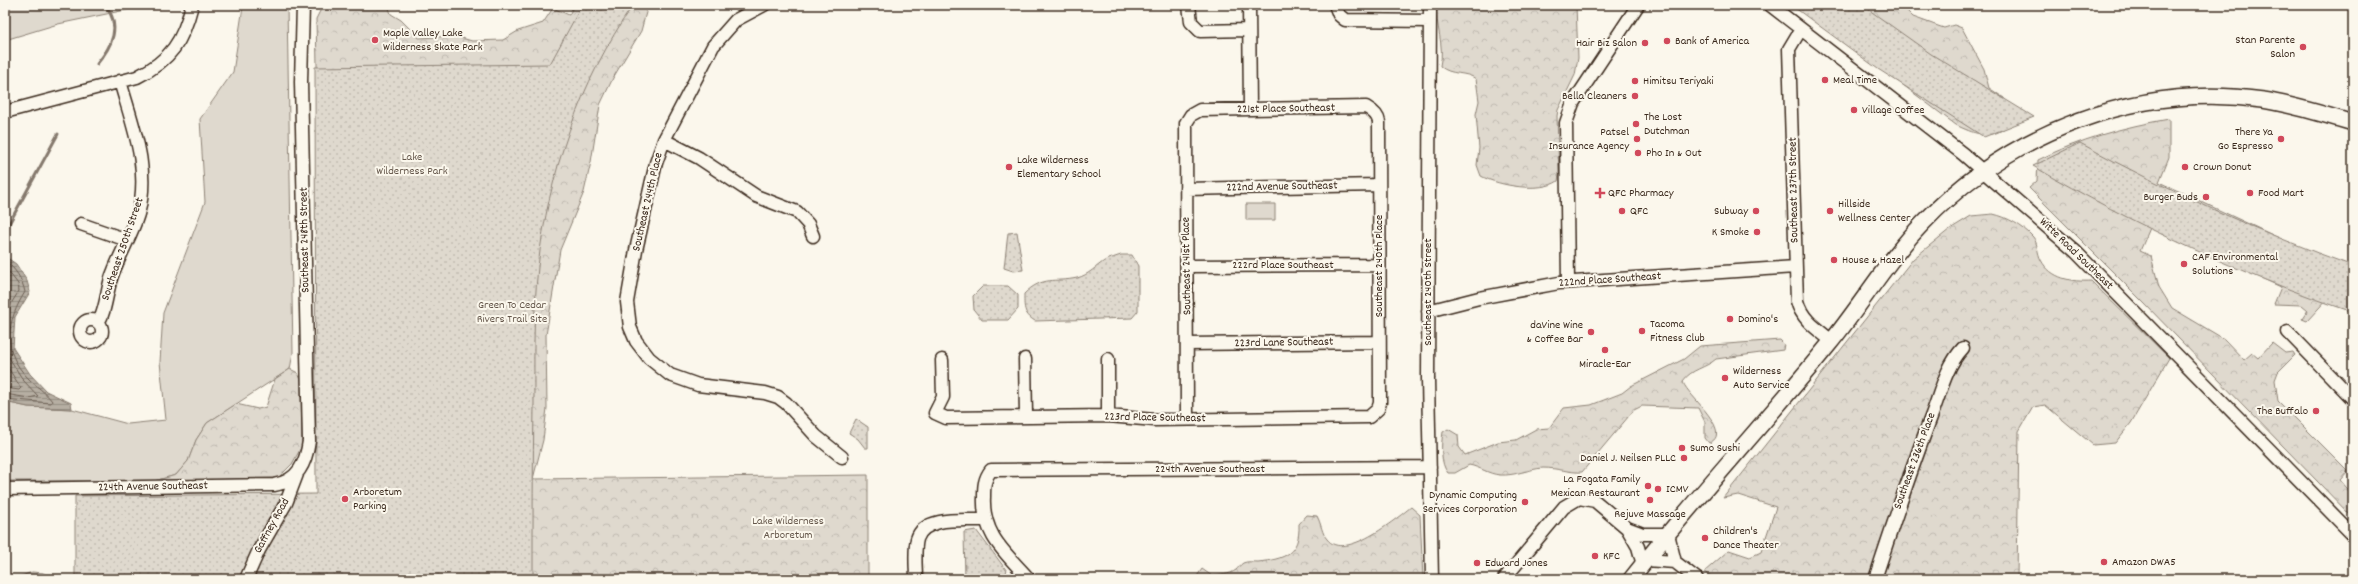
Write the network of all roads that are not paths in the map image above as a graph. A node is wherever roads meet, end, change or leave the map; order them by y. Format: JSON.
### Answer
{"nodes":[{"id":1,"x":192,"y":5,"type":"edge"},
{"id":2,"x":303,"y":5,"type":"edge"},
{"id":3,"x":764,"y":5,"type":"edge"},
{"id":4,"x":1189,"y":5,"type":"edge"},
{"id":5,"x":1249,"y":5,"type":"edge"},
{"id":6,"x":1430,"y":5,"type":"edge"},
{"id":7,"x":1638,"y":5,"type":"edge"},
{"id":8,"x":1770,"y":5,"type":"edge"},
{"id":9,"x":1337,"y":10,"type":"edge"},
{"id":10,"x":1430,"y":21,"type":"junction"},
{"id":11,"x":1801,"y":29,"type":"junction"},
{"id":12,"x":1249,"y":30,"type":"junction"},
{"id":13,"x":120,"y":81,"type":"junction"},
{"id":14,"x":1250,"y":109,"type":"junction"},
{"id":15,"x":5,"y":112,"type":"edge"},
{"id":16,"x":1191,"y":115,"type":"joint"},
{"id":17,"x":1378,"y":117,"type":"joint"},
{"id":18,"x":2353,"y":123,"type":"edge"},
{"id":19,"x":664,"y":140,"type":"junction"},
{"id":20,"x":1982,"y":170,"type":"junction"},
{"id":21,"x":1379,"y":185,"type":"junction"},
{"id":22,"x":1186,"y":189,"type":"junction"},
{"id":23,"x":81,"y":224,"type":"dead end"},
{"id":24,"x":813,"y":236,"type":"dead end"},
{"id":25,"x":126,"y":240,"type":"junction"},
{"id":26,"x":1380,"y":264,"type":"junction"},
{"id":27,"x":1187,"y":266,"type":"junction"},
{"id":28,"x":1795,"y":268,"type":"junction"},
{"id":29,"x":1568,"y":282,"type":"junction"},
{"id":30,"x":1428,"y":311,"type":"junction"},
{"id":31,"x":98,"y":322,"type":"dead end"},
{"id":32,"x":2288,"y":332,"type":"dead end"},
{"id":33,"x":1832,"y":341,"type":"junction"},
{"id":34,"x":1379,"y":342,"type":"junction"},
{"id":35,"x":1188,"y":344,"type":"junction"},
{"id":36,"x":1963,"y":348,"type":"dead end"},
{"id":37,"x":1108,"y":359,"type":"dead end"},
{"id":38,"x":942,"y":360,"type":"dead end"},
{"id":39,"x":1025,"y":360,"type":"dead end"},
{"id":40,"x":2353,"y":400,"type":"edge"},
{"id":41,"x":1374,"y":413,"type":"joint"},
{"id":42,"x":1026,"y":416,"type":"junction"},
{"id":43,"x":1108,"y":416,"type":"junction"},
{"id":44,"x":1187,"y":419,"type":"junction"},
{"id":45,"x":842,"y":457,"type":"dead end"},
{"id":46,"x":1430,"y":467,"type":"junction"},
{"id":47,"x":297,"y":473,"type":"junction"},
{"id":48,"x":5,"y":489,"type":"edge"},
{"id":49,"x":984,"y":520,"type":"junction"},
{"id":50,"x":1627,"y":528,"type":"junction"},
{"id":51,"x":1668,"y":534,"type":"junction"},
{"id":52,"x":2353,"y":535,"type":"edge"},
{"id":53,"x":1675,"y":562,"type":"junction"},
{"id":54,"x":1644,"y":563,"type":"junction"},
{"id":55,"x":246,"y":579,"type":"edge"},
{"id":56,"x":916,"y":579,"type":"edge"},
{"id":57,"x":1029,"y":579,"type":"edge"},
{"id":58,"x":1432,"y":579,"type":"edge"},
{"id":59,"x":1504,"y":579,"type":"edge"},
{"id":60,"x":1631,"y":579,"type":"edge"},
{"id":61,"x":1697,"y":579,"type":"edge"},
{"id":62,"x":1875,"y":579,"type":"edge"}],
"edges":[{"from":1,"to":13,"type":"street"},
{"from":2,"to":47,"type":"street","name":"Southeast 248th Street"},
{"from":3,"to":19,"type":"street","name":"Southeast 244th Place"},
{"from":4,"to":12,"type":"street"},
{"from":5,"to":12,"type":"street"},
{"from":6,"to":10,"type":"street","name":"Southeast 240th Street"},
{"from":7,"to":29,"type":"street"},
{"from":8,"to":11,"type":"street","name":"Witte Road Southeast"},
{"from":9,"to":10,"type":"street"},
{"from":10,"to":30,"type":"street","name":"Southeast 240th Street"},
{"from":11,"to":20,"type":"street","name":"Witte Road Southeast"},
{"from":11,"to":28,"type":"street","name":"Southeast 237th Street"},
{"from":12,"to":14,"type":"street"},
{"from":13,"to":15,"type":"street"},
{"from":13,"to":25,"type":"street","name":"Southeast 250th Street"},
{"from":14,"to":16,"type":"street","name":"221st Place Southeast"},
{"from":14,"to":17,"type":"street","name":"221st Place Southeast"},
{"from":16,"to":22,"type":"street","name":"Southeast 241st Place"},
{"from":17,"to":21,"type":"street","name":"Southeast 240th Place"},
{"from":18,"to":20,"type":"main road"},
{"from":19,"to":24,"type":"street"},
{"from":19,"to":45,"type":"street","name":"Southeast 244th Place"},
{"from":20,"to":33,"type":"main road"},
{"from":20,"to":52,"type":"street","name":"Witte Road Southeast"},
{"from":21,"to":22,"type":"street","name":"222nd Avenue Southeast"},
{"from":21,"to":26,"type":"street","name":"Southeast 240th Place"},
{"from":22,"to":27,"type":"street","name":"Southeast 241st Place"},
{"from":23,"to":25,"type":"street"},
{"from":25,"to":31,"type":"street","name":"Southeast 250th Street"},
{"from":26,"to":27,"type":"street","name":"222rd Place Southeast"},
{"from":26,"to":34,"type":"street","name":"Southeast 240th Place"},
{"from":27,"to":35,"type":"street","name":"Southeast 241st Place"},
{"from":28,"to":29,"type":"street","name":"222nd Place Southeast"},
{"from":28,"to":33,"type":"street","name":"Southeast 237th Street"},
{"from":29,"to":30,"type":"street","name":"222nd Place Southeast"},
{"from":30,"to":46,"type":"street","name":"Southeast 240th Street"},
{"from":32,"to":40,"type":"street"},
{"from":33,"to":51,"type":"main road"},
{"from":34,"to":35,"type":"street","name":"223rd Lane Southeast"},
{"from":34,"to":41,"type":"street","name":"Southeast 240th Place"},
{"from":35,"to":44,"type":"street","name":"Southeast 241st Place"},
{"from":36,"to":62,"type":"street","name":"Southeast 236th Place"},
{"from":37,"to":43,"type":"street"},
{"from":38,"to":42,"type":"street","name":"223rd Place Southeast"},
{"from":39,"to":42,"type":"street"},
{"from":41,"to":44,"type":"street","name":"223rd Place Southeast"},
{"from":42,"to":43,"type":"street","name":"223rd Place Southeast"},
{"from":43,"to":44,"type":"street","name":"223rd Place Southeast"},
{"from":46,"to":49,"type":"street","name":"224th Avenue Southeast"},
{"from":46,"to":58,"type":"street","name":"Southeast 240th Street"},
{"from":47,"to":48,"type":"street","name":"224th Avenue Southeast"},
{"from":47,"to":55,"type":"street","name":"Gaffney Road"},
{"from":49,"to":56,"type":"street"},
{"from":49,"to":57,"type":"street"},
{"from":50,"to":51,"type":"street"},
{"from":50,"to":54,"type":"street"},
{"from":50,"to":59,"type":"street"},
{"from":51,"to":53,"type":"street"},
{"from":51,"to":54,"type":"main road"},
{"from":53,"to":54,"type":"street"},
{"from":53,"to":61,"type":"street"},
{"from":54,"to":60,"type":"main road"}]}
